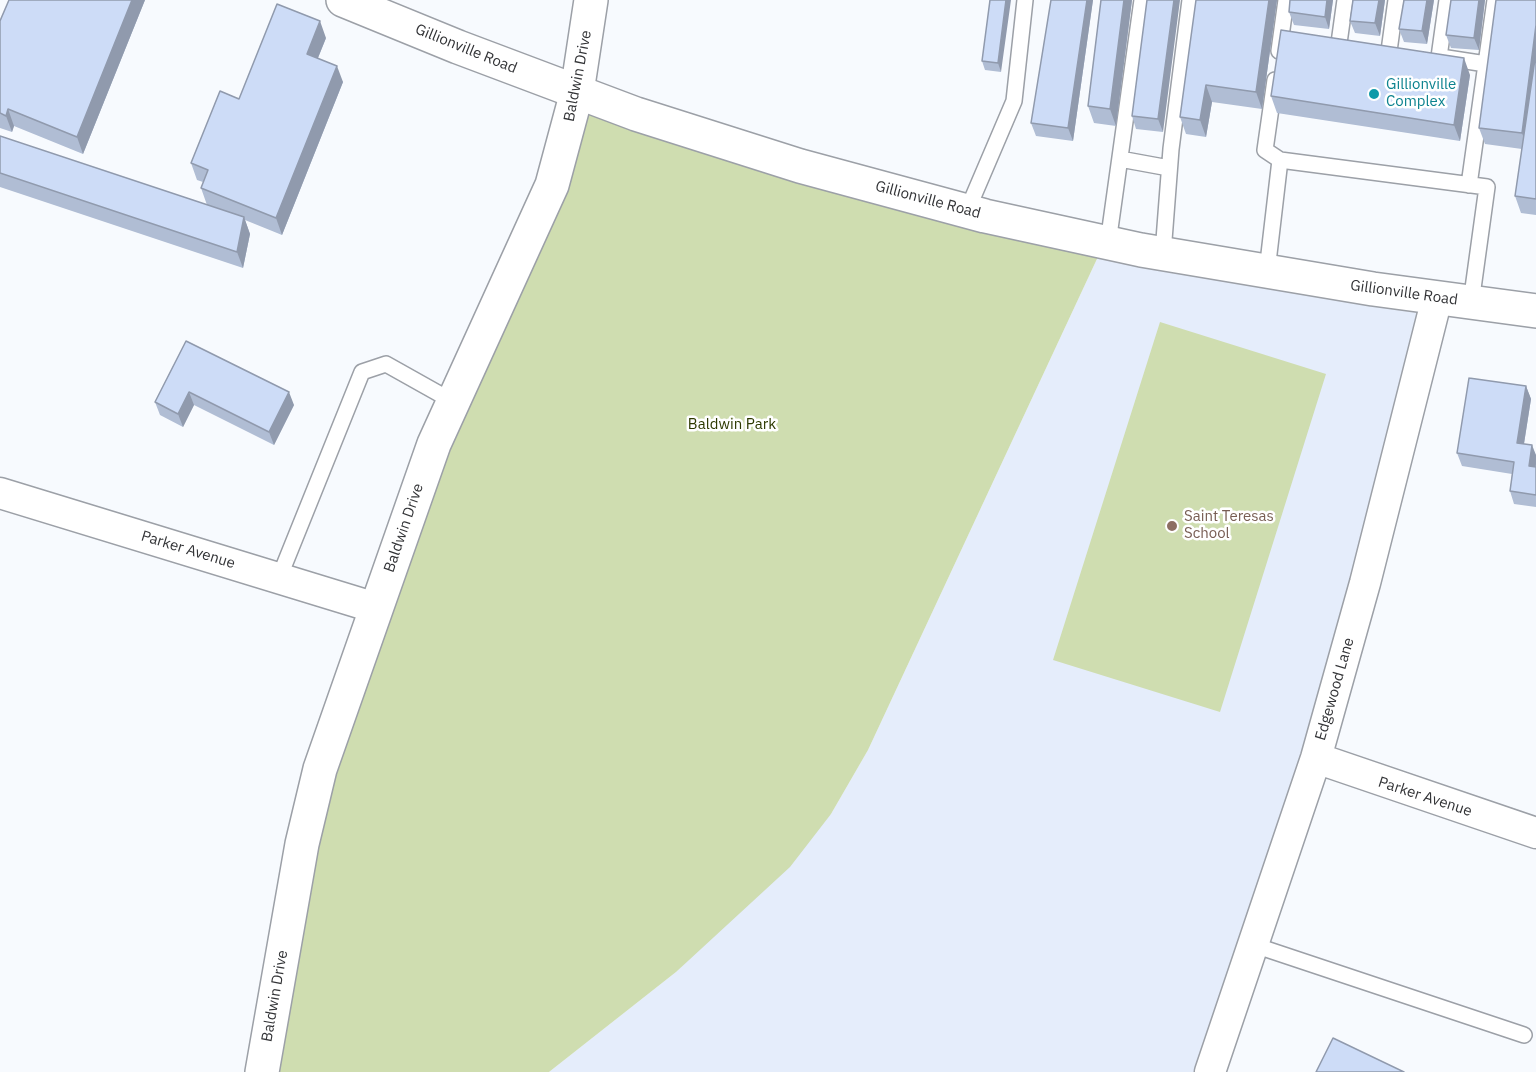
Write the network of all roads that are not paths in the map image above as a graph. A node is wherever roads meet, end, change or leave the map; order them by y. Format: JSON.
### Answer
{"nodes":[{"id":1,"x":343,"y":0,"type":"edge"},
{"id":2,"x":591,"y":0,"type":"edge"},
{"id":3,"x":1025,"y":0,"type":"edge"},
{"id":4,"x":1142,"y":0,"type":"edge"},
{"id":5,"x":1190,"y":0,"type":"edge"},
{"id":6,"x":1286,"y":0,"type":"edge"},
{"id":7,"x":1345,"y":0,"type":"edge"},
{"id":8,"x":1396,"y":0,"type":"edge"},
{"id":9,"x":1447,"y":0,"type":"edge"},
{"id":10,"x":1495,"y":0,"type":"edge"},
{"id":11,"x":1389,"y":51,"type":"junction"},
{"id":12,"x":1439,"y":57,"type":"junction"},
{"id":13,"x":1486,"y":64,"type":"junction"},
{"id":14,"x":577,"y":92,"type":"junction"},
{"id":15,"x":1120,"y":159,"type":"junction"},
{"id":16,"x":1280,"y":160,"type":"junction"},
{"id":17,"x":1169,"y":168,"type":"junction"},
{"id":18,"x":1469,"y":184,"type":"junction"},
{"id":19,"x":967,"y":211,"type":"junction"},
{"id":20,"x":1108,"y":243,"type":"junction"},
{"id":21,"x":1163,"y":253,"type":"junction"},
{"id":22,"x":1267,"y":271,"type":"junction"},
{"id":23,"x":1437,"y":298,"type":"junction"},
{"id":24,"x":1471,"y":303,"type":"junction"},
{"id":25,"x":1536,"y":311,"type":"edge"},
{"id":26,"x":452,"y":401,"type":"junction"},
{"id":27,"x":0,"y":493,"type":"edge"},
{"id":28,"x":279,"y":578,"type":"junction"},
{"id":29,"x":376,"y":608,"type":"junction"},
{"id":30,"x":1316,"y":758,"type":"junction"},
{"id":31,"x":1536,"y":833,"type":"edge"},
{"id":32,"x":1254,"y":945,"type":"junction"},
{"id":33,"x":1524,"y":1035,"type":"dead end"},
{"id":34,"x":262,"y":1072,"type":"edge"},
{"id":35,"x":1210,"y":1072,"type":"edge"}],
"edges":[{"from":1,"to":14,"type":"main road","name":"Gillionville Road"},
{"from":2,"to":14,"type":"main road","name":"Baldwin Drive"},
{"from":3,"to":19,"type":"lane"},
{"from":4,"to":15,"type":"lane"},
{"from":5,"to":17,"type":"lane"},
{"from":6,"to":16,"type":"lane"},
{"from":7,"to":11,"type":"lane"},
{"from":8,"to":11,"type":"lane"},
{"from":9,"to":12,"type":"lane"},
{"from":10,"to":13,"type":"lane"},
{"from":11,"to":12,"type":"lane"},
{"from":12,"to":13,"type":"lane"},
{"from":13,"to":18,"type":"lane"},
{"from":14,"to":19,"type":"main road","name":"Gillionville Road"},
{"from":14,"to":26,"type":"main road","name":"Baldwin Drive"},
{"from":15,"to":17,"type":"lane"},
{"from":15,"to":20,"type":"lane"},
{"from":16,"to":18,"type":"lane"},
{"from":16,"to":22,"type":"lane"},
{"from":17,"to":21,"type":"lane"},
{"from":18,"to":24,"type":"lane"},
{"from":19,"to":20,"type":"main road","name":"Gillionville Road"},
{"from":20,"to":21,"type":"main road","name":"Gillionville Road"},
{"from":21,"to":22,"type":"main road","name":"Gillionville Road"},
{"from":22,"to":23,"type":"main road","name":"Gillionville Road"},
{"from":23,"to":24,"type":"main road","name":"Gillionville Road"},
{"from":23,"to":30,"type":"street","name":"Edgewood Lane"},
{"from":24,"to":25,"type":"main road","name":"Gillionville Road"},
{"from":26,"to":28,"type":"lane"},
{"from":26,"to":29,"type":"main road","name":"Baldwin Drive"},
{"from":27,"to":28,"type":"street","name":"Parker Avenue"},
{"from":28,"to":29,"type":"street","name":"Parker Avenue"},
{"from":29,"to":34,"type":"main road","name":"Baldwin Drive"},
{"from":30,"to":31,"type":"street","name":"Parker Avenue"},
{"from":30,"to":32,"type":"street","name":"Edgewood Lane"},
{"from":32,"to":33,"type":"lane"},
{"from":32,"to":35,"type":"street","name":"Edgewood Lane"}]}
